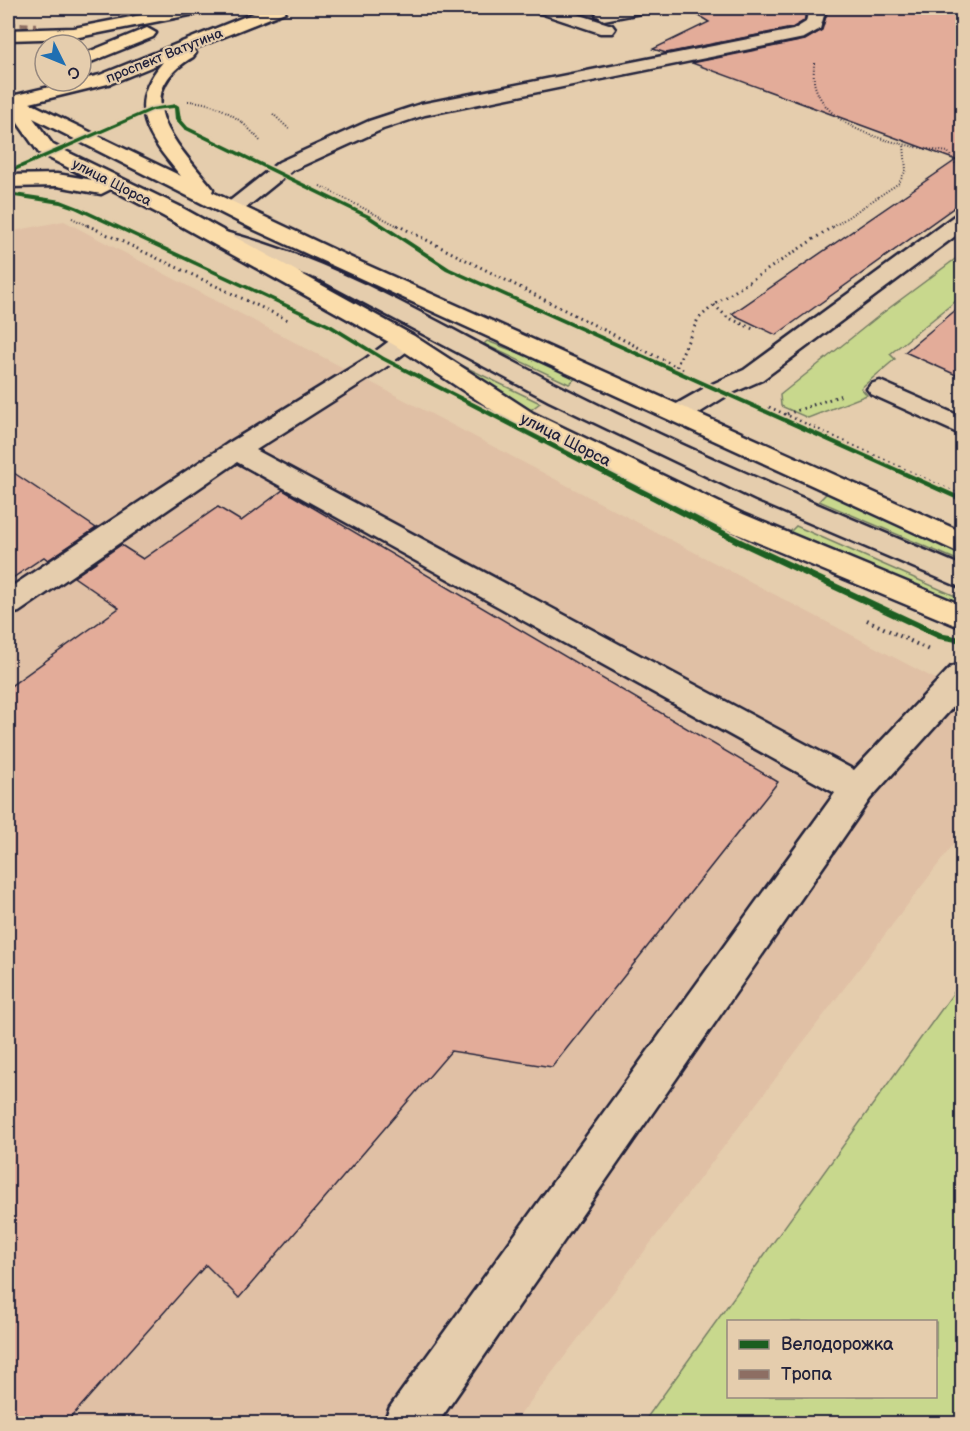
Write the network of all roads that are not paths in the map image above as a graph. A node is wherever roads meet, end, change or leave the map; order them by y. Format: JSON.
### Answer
{"nodes":[{"id":1,"x":200,"y":8,"type":"edge"},
{"id":2,"x":207,"y":8,"type":"edge"},
{"id":3,"x":279,"y":8,"type":"edge"},
{"id":4,"x":286,"y":8,"type":"edge"},
{"id":5,"x":543,"y":8,"type":"edge"},
{"id":6,"x":640,"y":8,"type":"edge"},
{"id":7,"x":812,"y":8,"type":"edge"},
{"id":8,"x":8,"y":35,"type":"edge"},
{"id":9,"x":93,"y":56,"type":"edge"},
{"id":10,"x":33,"y":87,"type":"edge"},
{"id":11,"x":8,"y":101,"type":"edge"},
{"id":12,"x":8,"y":181,"type":"edge"},
{"id":13,"x":210,"y":197,"type":"junction"},
{"id":14,"x":232,"y":208,"type":"junction"},
{"id":15,"x":171,"y":211,"type":"junction"},
{"id":16,"x":963,"y":211,"type":"edge"},
{"id":17,"x":963,"y":221,"type":"edge"},
{"id":18,"x":261,"y":224,"type":"junction"},
{"id":19,"x":221,"y":238,"type":"junction"},
{"id":20,"x":329,"y":275,"type":"junction"},
{"id":21,"x":405,"y":341,"type":"junction"},
{"id":22,"x":781,"y":342,"type":"road end"},
{"id":23,"x":880,"y":389,"type":"dead end"},
{"id":24,"x":682,"y":412,"type":"junction"},
{"id":25,"x":963,"y":428,"type":"edge"},
{"id":26,"x":236,"y":450,"type":"junction"},
{"id":27,"x":963,"y":544,"type":"edge"},
{"id":28,"x":963,"y":578,"type":"edge"},
{"id":29,"x":8,"y":604,"type":"edge"},
{"id":30,"x":963,"y":616,"type":"edge"},
{"id":31,"x":963,"y":676,"type":"edge"},
{"id":32,"x":858,"y":789,"type":"junction"},
{"id":33,"x":408,"y":1424,"type":"edge"}],
"edges":[{"from":1,"to":8,"type":"main road"},
{"from":2,"to":9,"type":"main road","name":"проспект Ватутина"},
{"from":3,"to":11,"type":"main road","name":"проспект Ватутина"},
{"from":4,"to":13,"type":"main road"},
{"from":5,"to":6,"type":"street"},
{"from":7,"to":14,"type":"street"},
{"from":10,"to":11,"type":"main road"},
{"from":11,"to":13,"type":"main road","name":"улица Щорса"},
{"from":11,"to":15,"type":"main road","name":"улица Щорса"},
{"from":12,"to":15,"type":"main road"},
{"from":13,"to":14,"type":"main road","name":"улица Щорса"},
{"from":14,"to":18,"type":"main road","name":"улица Щорса"},
{"from":15,"to":19,"type":"main road","name":"улица Щорса"},
{"from":16,"to":22,"type":"street"},
{"from":17,"to":24,"type":"street"},
{"from":18,"to":20,"type":"street","name":"улица Щорса"},
{"from":18,"to":24,"type":"main road","name":"улица Щорса"},
{"from":19,"to":20,"type":"street","name":"улица Щорса"},
{"from":19,"to":21,"type":"main road","name":"улица Щорса"},
{"from":20,"to":28,"type":"street","name":"улица Щорса"},
{"from":21,"to":26,"type":"street"},
{"from":21,"to":30,"type":"main road","name":"улица Щорса"},
{"from":23,"to":25,"type":"street"},
{"from":24,"to":27,"type":"main road","name":"улица Щорса"},
{"from":26,"to":29,"type":"street"},
{"from":26,"to":32,"type":"street"},
{"from":31,"to":32,"type":"street"},
{"from":32,"to":33,"type":"street"}]}
